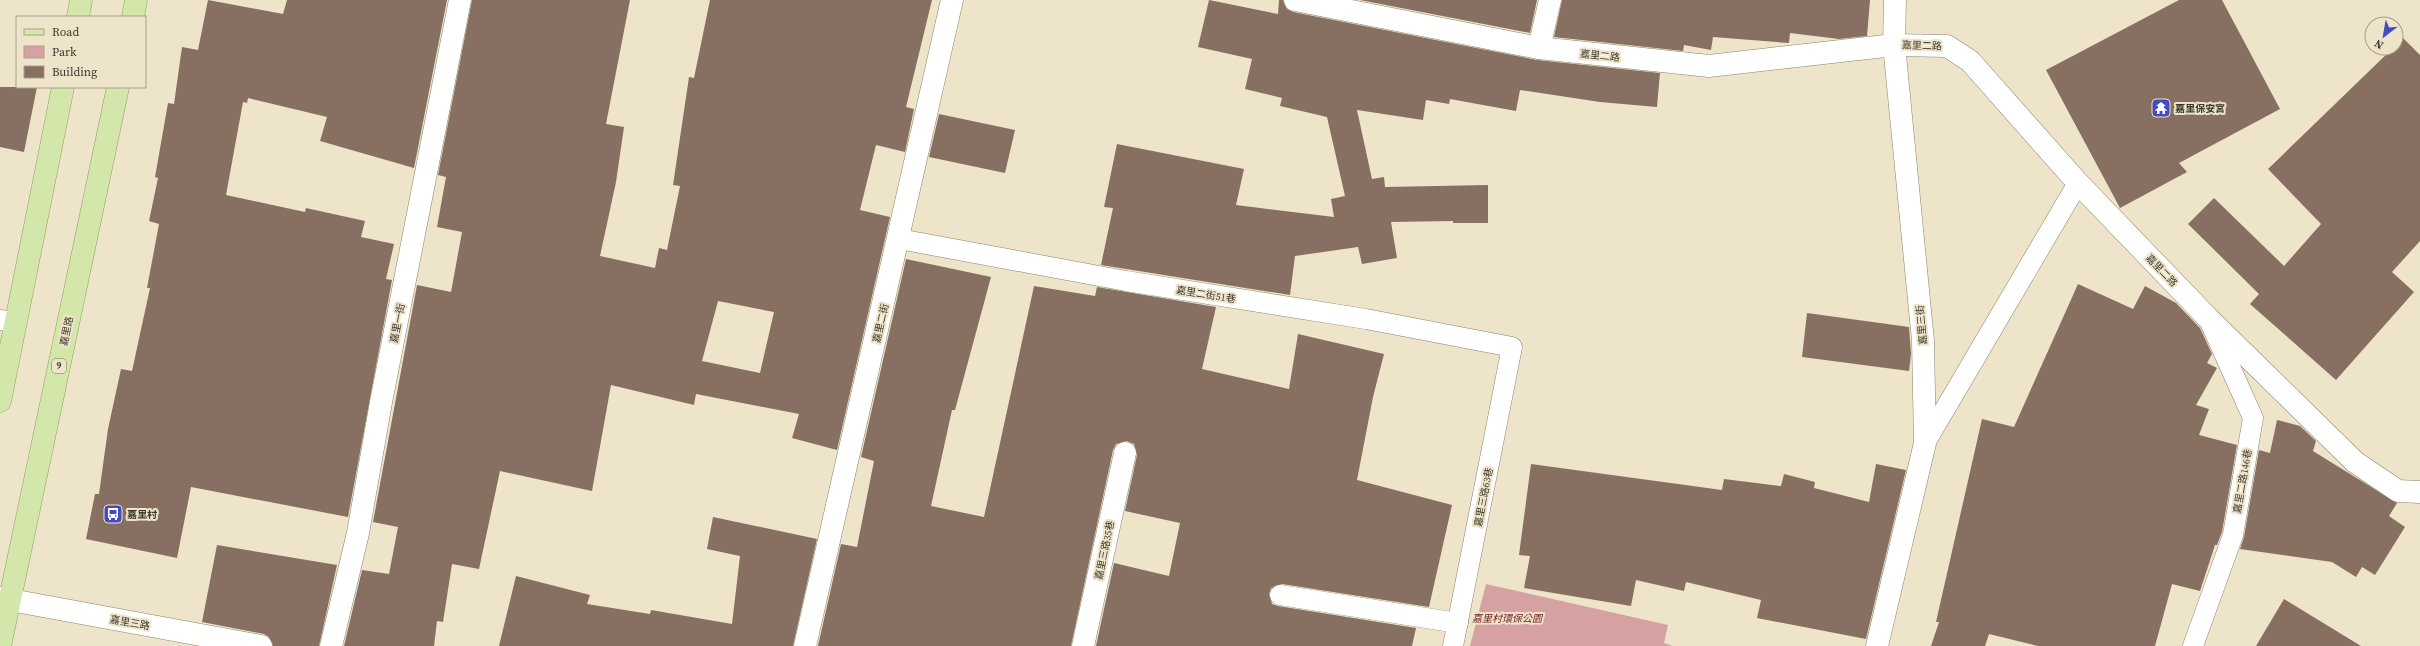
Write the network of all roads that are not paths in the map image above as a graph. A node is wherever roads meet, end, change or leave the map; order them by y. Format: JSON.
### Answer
{"nodes":[{"id":1,"x":81,"y":0,"type":"edge"},
{"id":2,"x":136,"y":0,"type":"edge"},
{"id":3,"x":460,"y":0,"type":"edge"},
{"id":4,"x":952,"y":0,"type":"edge"},
{"id":5,"x":1295,"y":0,"type":"edge"},
{"id":6,"x":1550,"y":0,"type":"edge"},
{"id":7,"x":1895,"y":0,"type":"edge"},
{"id":8,"x":78,"y":16,"type":"edge"},
{"id":9,"x":133,"y":16,"type":"edge"},
{"id":10,"x":1894,"y":44,"type":"junction"},
{"id":11,"x":1539,"y":48,"type":"junction"},
{"id":12,"x":64,"y":88,"type":"edge"},
{"id":13,"x":118,"y":88,"type":"edge"},
{"id":14,"x":2078,"y":183,"type":"junction"},
{"id":15,"x":899,"y":239,"type":"junction"},
{"id":16,"x":2208,"y":318,"type":"junction"},
{"id":17,"x":8,"y":321,"type":"edge"},
{"id":18,"x":1512,"y":347,"type":"joint"},
{"id":19,"x":0,"y":401,"type":"edge"},
{"id":20,"x":1925,"y":443,"type":"junction"},
{"id":21,"x":1125,"y":453,"type":"dead end"},
{"id":22,"x":2420,"y":492,"type":"edge"},
{"id":23,"x":1280,"y":595,"type":"dead end"},
{"id":24,"x":5,"y":599,"type":"edge"},
{"id":25,"x":1458,"y":623,"type":"junction"},
{"id":26,"x":0,"y":646,"type":"edge"},
{"id":27,"x":261,"y":646,"type":"edge"},
{"id":28,"x":331,"y":646,"type":"edge"},
{"id":29,"x":805,"y":646,"type":"edge"},
{"id":30,"x":1083,"y":646,"type":"edge"},
{"id":31,"x":1453,"y":646,"type":"edge"},
{"id":32,"x":1877,"y":646,"type":"edge"},
{"id":33,"x":2193,"y":646,"type":"edge"}],
"edges":[{"from":1,"to":8,"type":"main road"},
{"from":2,"to":9,"type":"main road"},
{"from":3,"to":28,"type":"street","name":"嘉里一街"},
{"from":4,"to":15,"type":"street","name":"嘉里二街"},
{"from":5,"to":11,"type":"street","name":"嘉里二路"},
{"from":6,"to":11,"type":"street"},
{"from":7,"to":10,"type":"street","name":"嘉里三街"},
{"from":10,"to":11,"type":"street","name":"嘉里二路"},
{"from":10,"to":14,"type":"street","name":"嘉里二路"},
{"from":10,"to":20,"type":"street","name":"嘉里三街"},
{"from":12,"to":17,"type":"main road"},
{"from":13,"to":24,"type":"main road","name":"嘉里路","number":"9"},
{"from":14,"to":16,"type":"street","name":"嘉里二路"},
{"from":14,"to":20,"type":"lane"},
{"from":15,"to":18,"type":"lane","name":"嘉里二街51巷"},
{"from":15,"to":29,"type":"street","name":"嘉里二街"},
{"from":16,"to":22,"type":"street","name":"嘉里二路"},
{"from":16,"to":33,"type":"lane","name":"嘉里二路146巷"},
{"from":17,"to":19,"type":"main road"},
{"from":18,"to":25,"type":"lane","name":"嘉里三路63巷"},
{"from":20,"to":32,"type":"street","name":"嘉里三街"},
{"from":21,"to":30,"type":"street","name":"嘉里三路35巷"},
{"from":23,"to":25,"type":"lane"},
{"from":24,"to":26,"type":"main road","name":"嘉里路","number":"9"},
{"from":24,"to":27,"type":"street","name":"嘉里三路"},
{"from":25,"to":31,"type":"lane","name":"嘉里三路63巷"}]}
